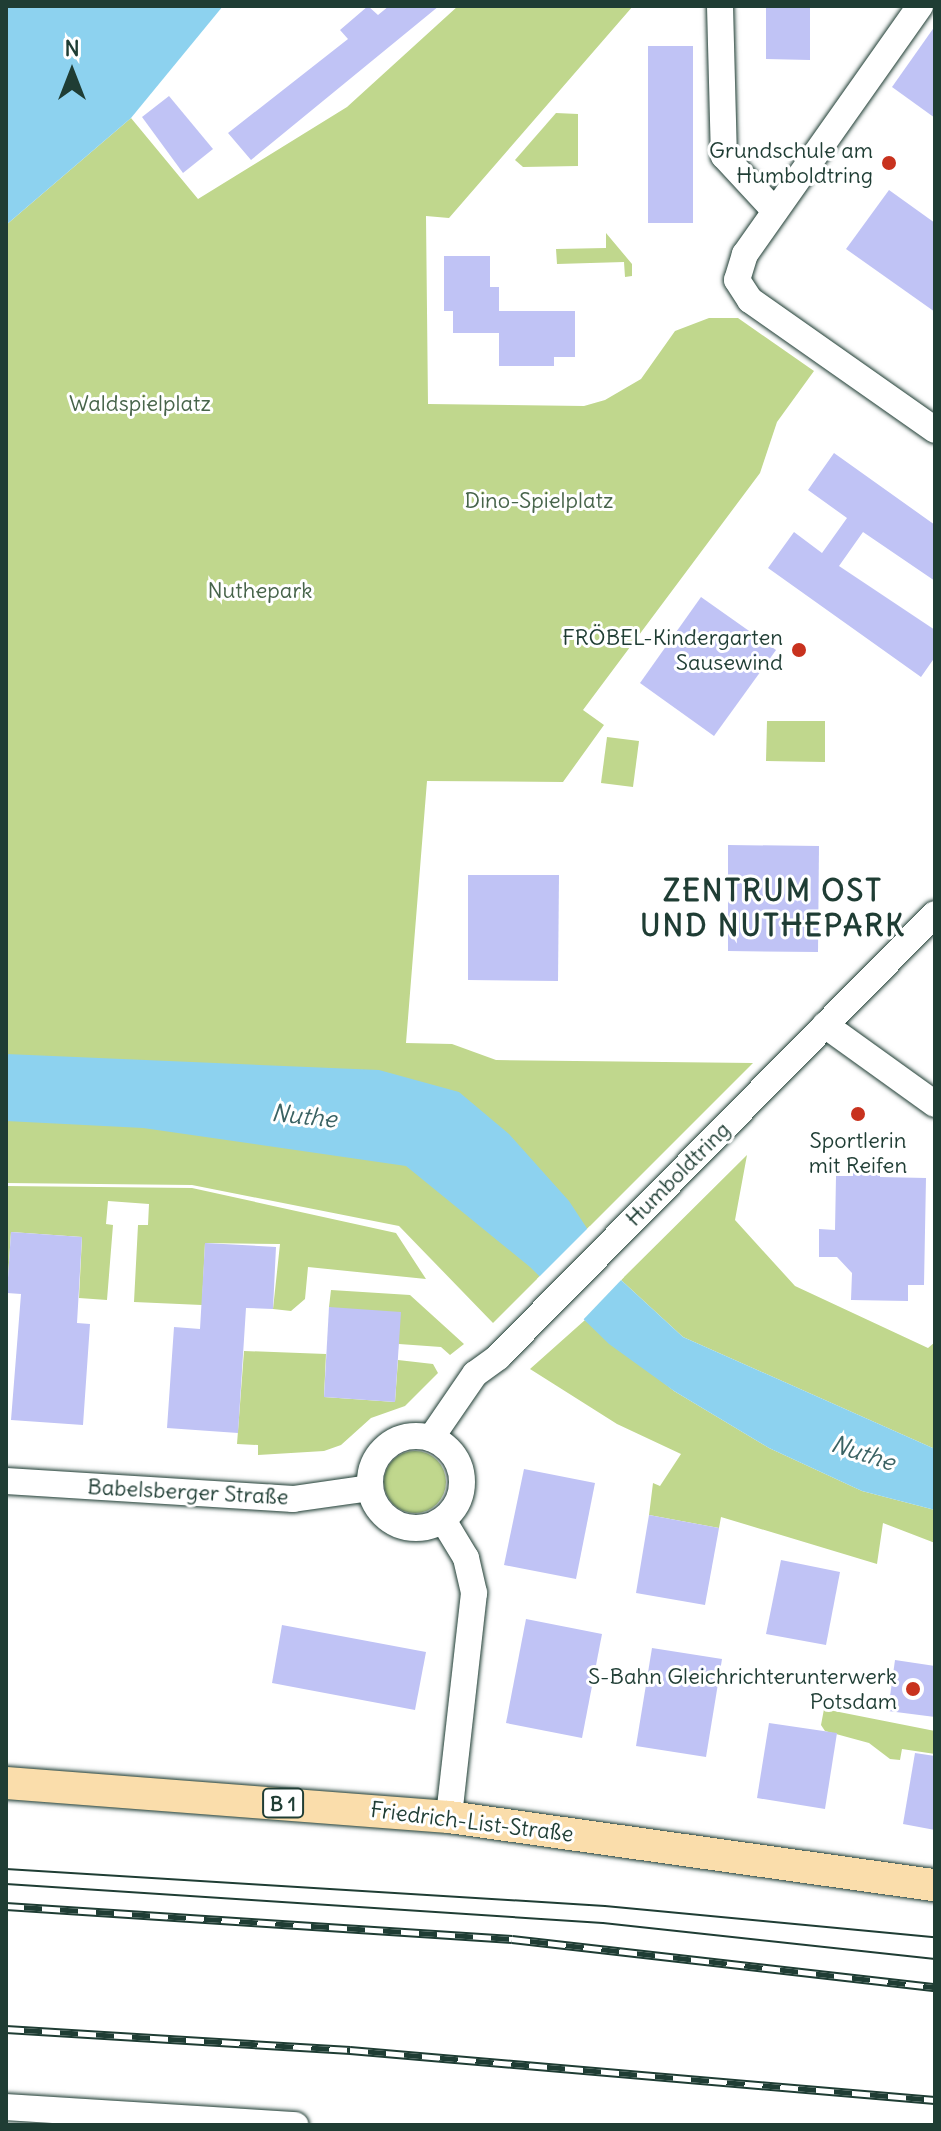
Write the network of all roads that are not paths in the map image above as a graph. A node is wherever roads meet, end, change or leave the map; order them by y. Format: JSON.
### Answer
{"nodes":[{"id":1,"x":720,"y":6,"type":"edge"},
{"id":2,"x":920,"y":6,"type":"edge"},
{"id":3,"x":775,"y":211,"type":"junction"},
{"id":4,"x":935,"y":430,"type":"edge"},
{"id":5,"x":935,"y":914,"type":"edge"},
{"id":6,"x":825,"y":1025,"type":"junction"},
{"id":7,"x":935,"y":1104,"type":"edge"},
{"id":8,"x":431,"y":1438,"type":"junction"},
{"id":9,"x":6,"y":1481,"type":"edge"},
{"id":10,"x":369,"y":1488,"type":"junction"},
{"id":11,"x":443,"y":1520,"type":"junction"},
{"id":12,"x":6,"y":1783,"type":"edge"},
{"id":13,"x":449,"y":1817,"type":"junction"},
{"id":14,"x":935,"y":1885,"type":"edge"},
{"id":15,"x":6,"y":2107,"type":"edge"},
{"id":16,"x":295,"y":2125,"type":"edge"}],
"edges":[{"from":1,"to":3,"type":"street"},
{"from":2,"to":3,"type":"street"},
{"from":3,"to":4,"type":"street"},
{"from":5,"to":6,"type":"street","name":"Humboldtring"},
{"from":6,"to":7,"type":"street"},
{"from":6,"to":8,"type":"street","name":"Humboldtring"},
{"from":8,"to":10,"type":"street"},
{"from":8,"to":11,"type":"street"},
{"from":9,"to":10,"type":"street","name":"Babelsberger Straße"},
{"from":10,"to":11,"type":"street"},
{"from":11,"to":13,"type":"street"},
{"from":12,"to":13,"type":"main road","name":"Friedrich-List-Straße","number":"B 1"},
{"from":13,"to":14,"type":"main road","name":"Friedrich-List-Straße","number":"B 1"},
{"from":15,"to":16,"type":"street"}]}
